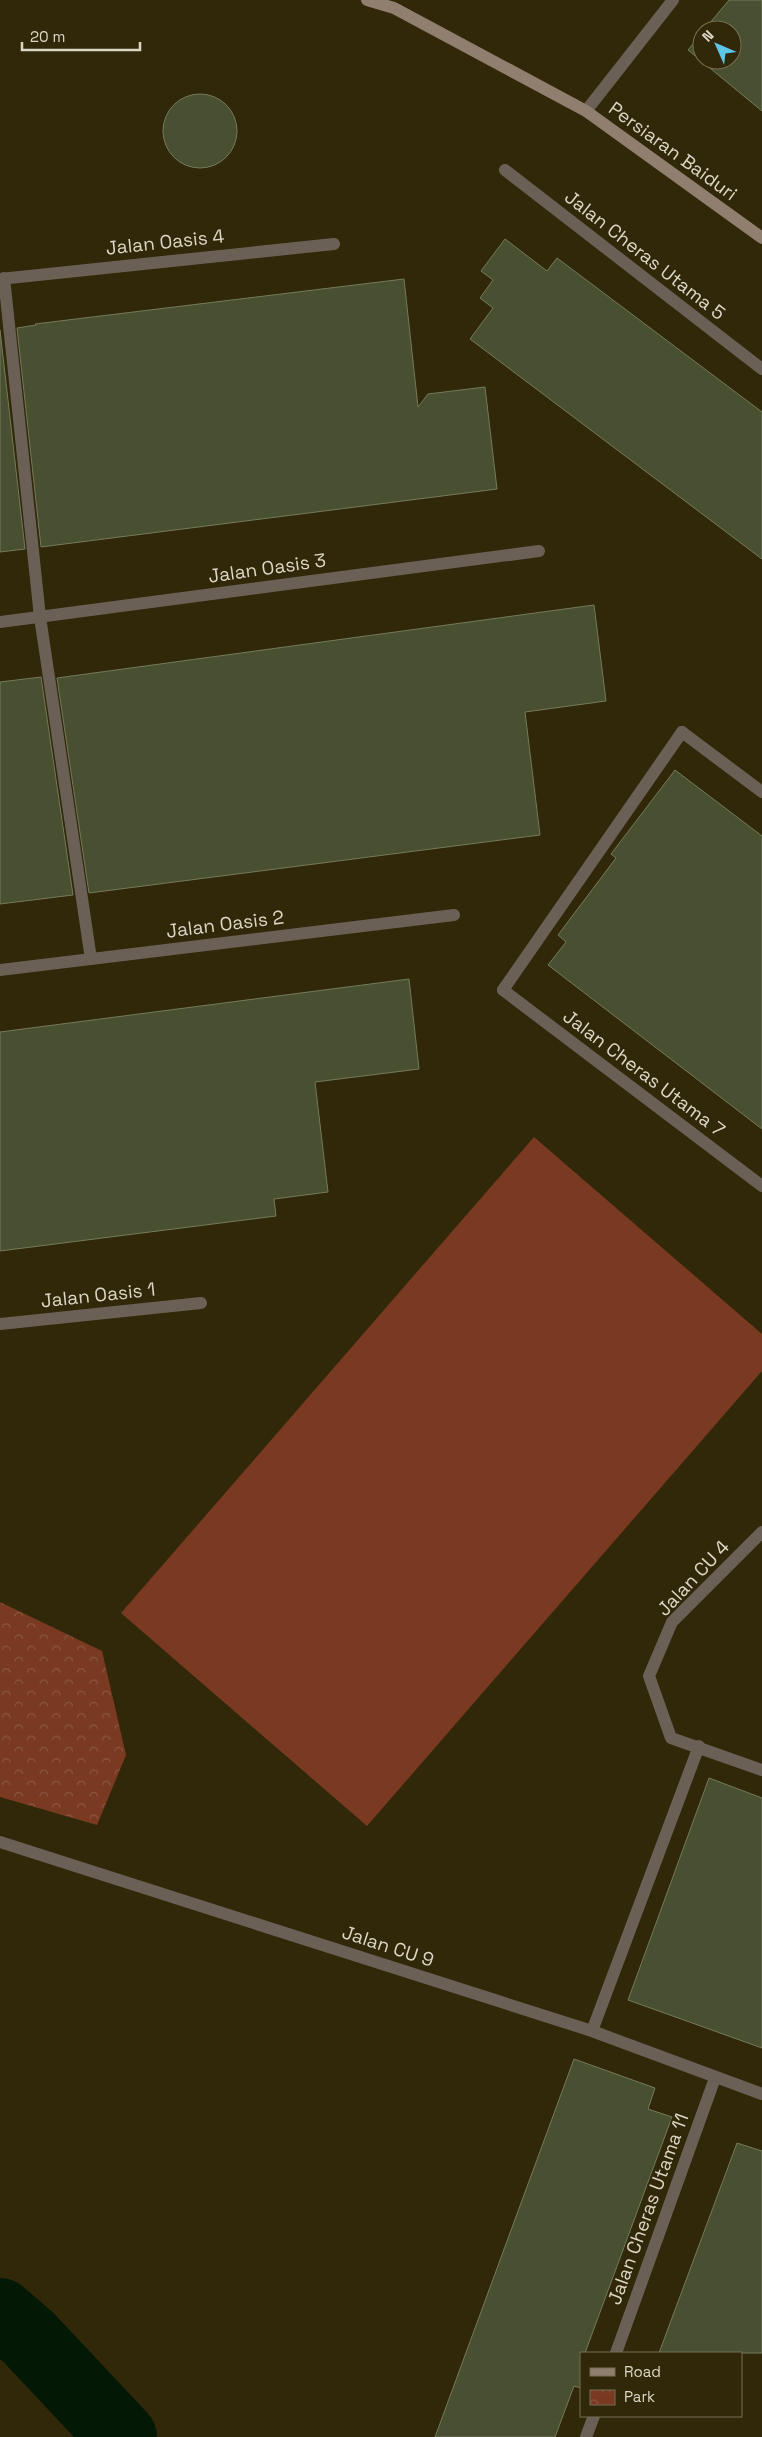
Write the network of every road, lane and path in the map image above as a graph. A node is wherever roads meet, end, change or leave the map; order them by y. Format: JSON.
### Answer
{"nodes":[{"id":1,"x":367,"y":0,"type":"edge"},
{"id":2,"x":673,"y":0,"type":"edge"},
{"id":3,"x":586,"y":111,"type":"junction"},
{"id":4,"x":505,"y":170,"type":"dead end"},
{"id":5,"x":762,"y":238,"type":"edge"},
{"id":6,"x":334,"y":244,"type":"dead end"},
{"id":7,"x":2,"y":278,"type":"edge"},
{"id":8,"x":762,"y":369,"type":"edge"},
{"id":9,"x":540,"y":551,"type":"dead end"},
{"id":10,"x":40,"y":617,"type":"junction"},
{"id":11,"x":0,"y":622,"type":"edge"},
{"id":12,"x":762,"y":792,"type":"edge"},
{"id":13,"x":454,"y":915,"type":"dead end"},
{"id":14,"x":91,"y":959,"type":"junction"},
{"id":15,"x":0,"y":970,"type":"edge"},
{"id":16,"x":762,"y":1186,"type":"edge"},
{"id":17,"x":200,"y":1303,"type":"dead end"},
{"id":18,"x":0,"y":1324,"type":"edge"},
{"id":19,"x":762,"y":1532,"type":"edge"},
{"id":20,"x":699,"y":1746,"type":"junction"},
{"id":21,"x":762,"y":1770,"type":"edge"},
{"id":22,"x":0,"y":1842,"type":"edge"},
{"id":23,"x":592,"y":2031,"type":"junction"},
{"id":24,"x":715,"y":2078,"type":"junction"},
{"id":25,"x":762,"y":2094,"type":"edge"},
{"id":26,"x":616,"y":2352,"type":"edge"},
{"id":27,"x":594,"y":2417,"type":"edge"},
{"id":28,"x":586,"y":2437,"type":"edge"}],
"edges":[{"from":1,"to":3,"type":"street","name":"Persiaran Baiduri"},
{"from":2,"to":3,"type":"street"},
{"from":3,"to":5,"type":"street","name":"Persiaran Baiduri"},
{"from":4,"to":8,"type":"street","name":"Jalan Cheras Utama 5"},
{"from":6,"to":7,"type":"street","name":"Jalan Oasis 4"},
{"from":7,"to":10,"type":"street"},
{"from":9,"to":10,"type":"street","name":"Jalan Oasis 3"},
{"from":10,"to":11,"type":"street","name":"Jalan Oasis 3"},
{"from":10,"to":14,"type":"street"},
{"from":12,"to":16,"type":"street","name":"Jalan Cheras Utama 7"},
{"from":13,"to":14,"type":"street","name":"Jalan Oasis 2"},
{"from":14,"to":15,"type":"street","name":"Jalan Oasis 2"},
{"from":17,"to":18,"type":"street","name":"Jalan Oasis 1"},
{"from":19,"to":20,"type":"street","name":"Jalan CU 4"},
{"from":20,"to":21,"type":"street"},
{"from":20,"to":23,"type":"street"},
{"from":22,"to":23,"type":"street","name":"Jalan CU 9"},
{"from":23,"to":24,"type":"street","name":"Jalan CU 9"},
{"from":24,"to":25,"type":"street","name":"Jalan CU 9"},
{"from":24,"to":26,"type":"street","name":"Jalan Cheras Utama 11"},
{"from":27,"to":28,"type":"street"}]}
